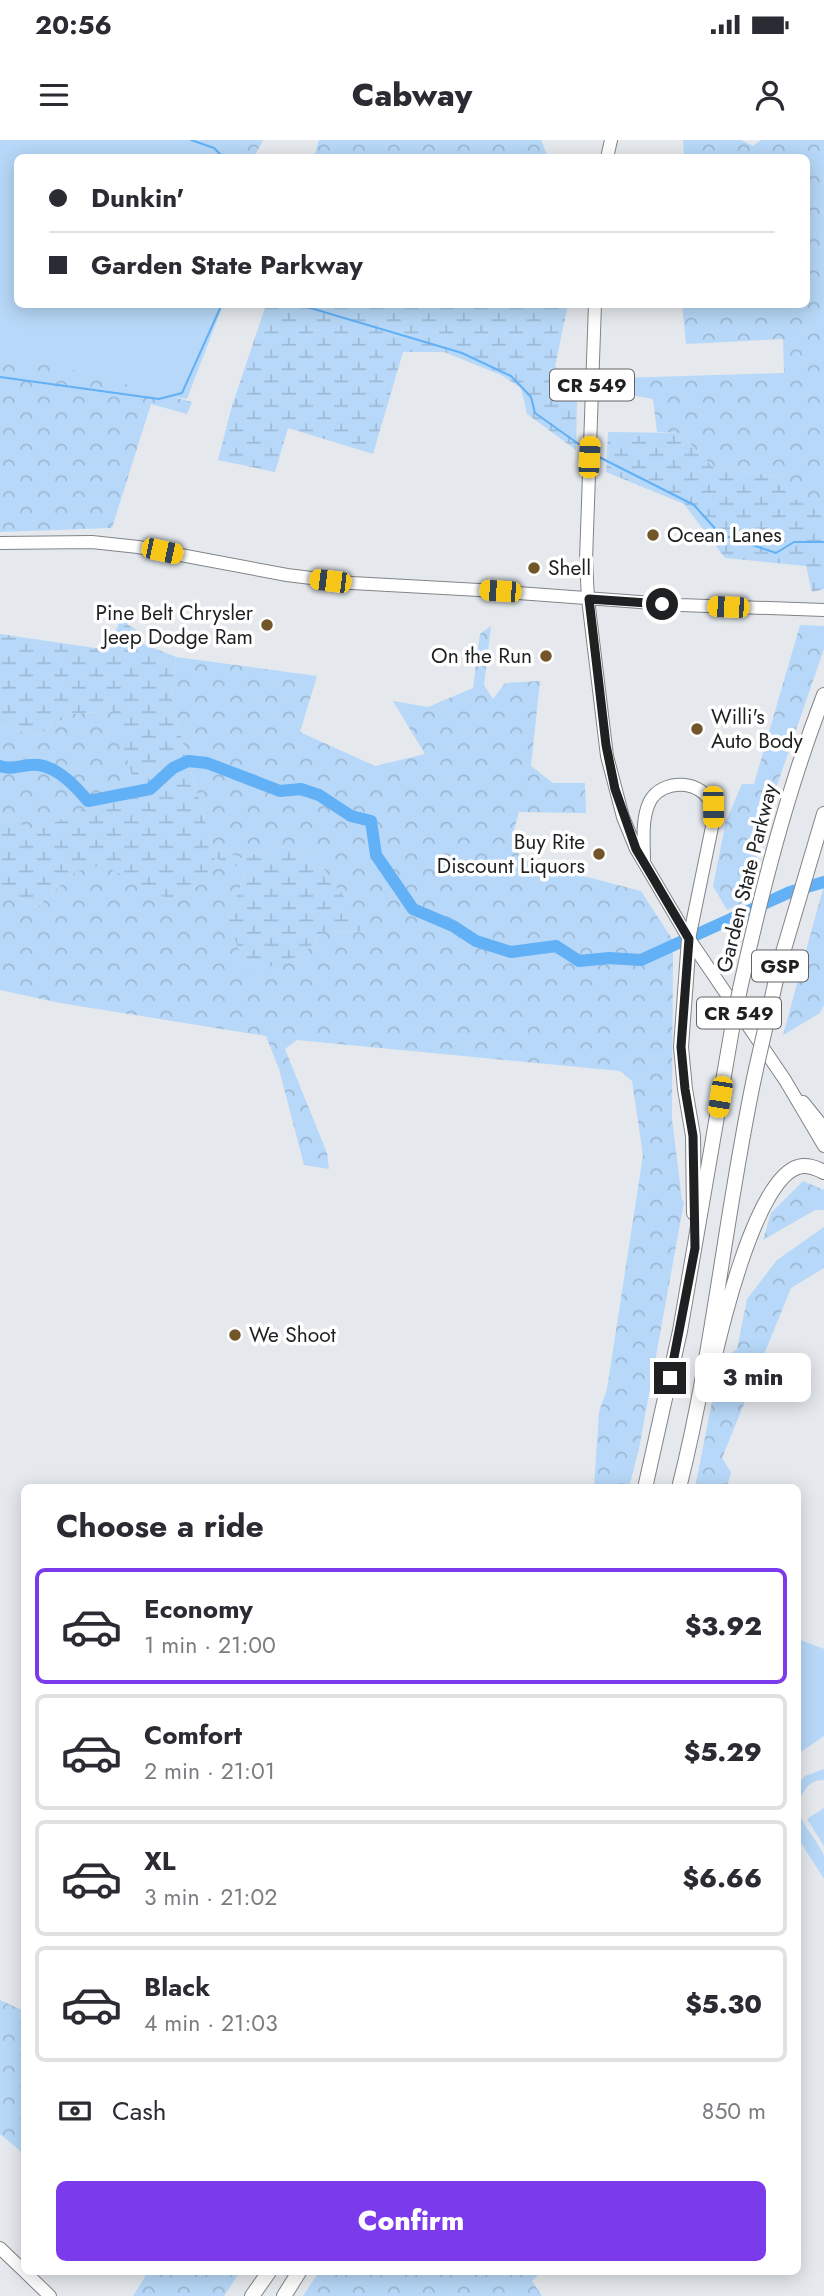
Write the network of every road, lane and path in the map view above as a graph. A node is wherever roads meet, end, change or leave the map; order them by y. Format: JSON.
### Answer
{"nodes":[{"id":1,"x":595,"y":308,"type":"edge"},
{"id":2,"x":0,"y":543,"type":"edge"},
{"id":3,"x":589,"y":599,"type":"junction"},
{"id":4,"x":824,"y":610,"type":"edge"},
{"id":5,"x":824,"y":695,"type":"edge"},
{"id":6,"x":824,"y":814,"type":"edge"},
{"id":7,"x":644,"y":862,"type":"junction"},
{"id":8,"x":690,"y":944,"type":"junction"},
{"id":9,"x":785,"y":1080,"type":"junction"},
{"id":10,"x":824,"y":1128,"type":"edge"},
{"id":11,"x":824,"y":1146,"type":"edge"},
{"id":12,"x":824,"y":1172,"type":"edge"},
{"id":13,"x":695,"y":1248,"type":"junction"},
{"id":14,"x":695,"y":1413,"type":"junction"},
{"id":15,"x":646,"y":1484,"type":"edge"},
{"id":16,"x":680,"y":1484,"type":"edge"},
{"id":17,"x":0,"y":2248,"type":"edge"},
{"id":18,"x":21,"y":2267,"type":"edge"},
{"id":19,"x":29,"y":2275,"type":"edge"},
{"id":20,"x":267,"y":2275,"type":"edge"},
{"id":21,"x":293,"y":2283,"type":"edge"},
{"id":22,"x":50,"y":2296,"type":"edge"},
{"id":23,"x":252,"y":2296,"type":"edge"},
{"id":24,"x":284,"y":2296,"type":"edge"}],
"edges":[{"from":1,"to":3,"type":"main road","number":"CR 549"},
{"from":2,"to":3,"type":"main road"},
{"from":3,"to":4,"type":"main road"},
{"from":3,"to":7,"type":"main road","number":"CR 549"},
{"from":5,"to":13,"type":"highway","name":"Garden State Parkway","number":"GSP","bridge":true},
{"from":6,"to":14,"type":"highway","number":"GSP","bridge":true},
{"from":7,"to":8,"type":"main road","number":"CR 549"},
{"from":7,"to":8,"type":"main road"},
{"from":8,"to":9,"type":"main road","number":"CR 549"},
{"from":8,"to":13,"type":"highway"},
{"from":9,"to":10,"type":"main road","number":"CR 549"},
{"from":9,"to":11,"type":"main road","number":"CR 549"},
{"from":12,"to":14,"type":"highway"},
{"from":13,"to":15,"type":"highway","name":"Garden State Parkway","number":"GSP"},
{"from":14,"to":16,"type":"highway","number":"GSP"},
{"from":17,"to":18,"type":"main road"},
{"from":19,"to":22,"type":"main road"},
{"from":20,"to":23,"type":"highway"},
{"from":21,"to":24,"type":"highway"}]}
